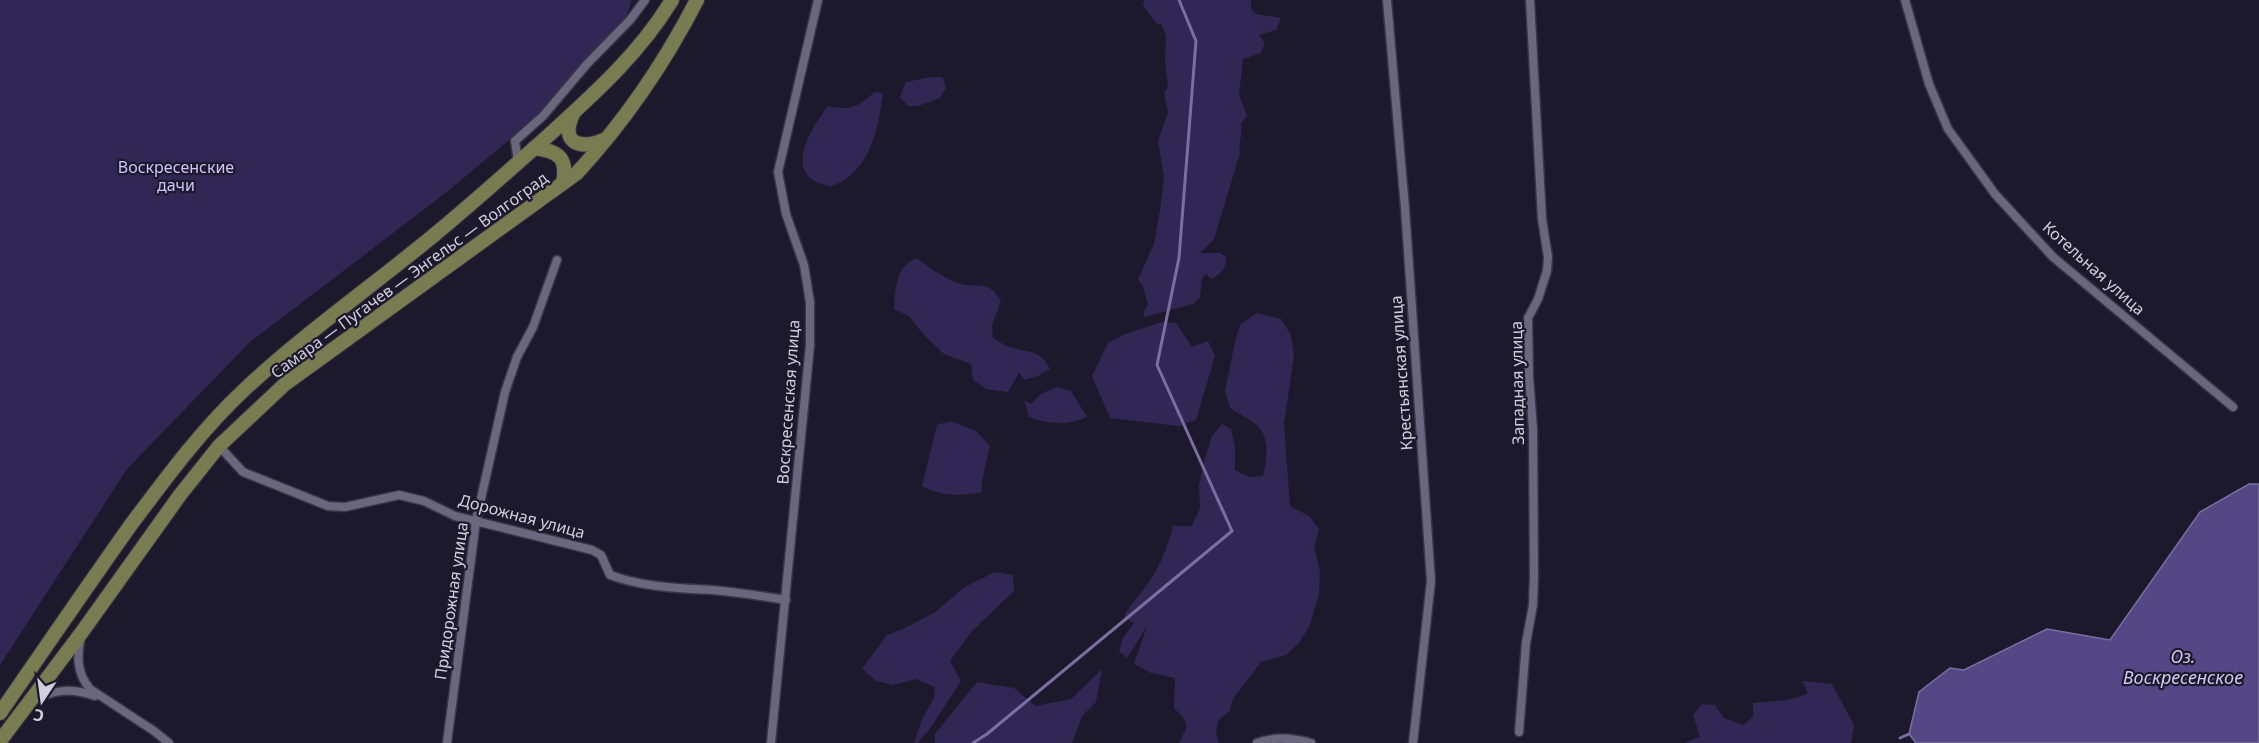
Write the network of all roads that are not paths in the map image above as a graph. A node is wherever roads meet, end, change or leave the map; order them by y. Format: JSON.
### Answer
{"nodes":[{"id":1,"x":645,"y":0,"type":"edge"},
{"id":2,"x":672,"y":0,"type":"edge"},
{"id":3,"x":697,"y":0,"type":"edge"},
{"id":4,"x":818,"y":0,"type":"edge"},
{"id":5,"x":1387,"y":0,"type":"edge"},
{"id":6,"x":1530,"y":0,"type":"edge"},
{"id":7,"x":1905,"y":0,"type":"edge"},
{"id":8,"x":574,"y":112,"type":"junction"},
{"id":9,"x":606,"y":138,"type":"junction"},
{"id":10,"x":534,"y":148,"type":"junction"},
{"id":11,"x":518,"y":162,"type":"junction"},
{"id":12,"x":563,"y":183,"type":"junction"},
{"id":13,"x":557,"y":260,"type":"dead end"},
{"id":14,"x":2233,"y":407,"type":"dead end"},
{"id":15,"x":219,"y":446,"type":"junction"},
{"id":16,"x":476,"y":521,"type":"junction"},
{"id":17,"x":786,"y":600,"type":"junction"},
{"id":18,"x":82,"y":632,"type":"junction"},
{"id":19,"x":102,"y":699,"type":"junction"},
{"id":20,"x":29,"y":702,"type":"junction"},
{"id":21,"x":0,"y":713,"type":"edge"},
{"id":22,"x":1519,"y":732,"type":"dead end"},
{"id":23,"x":0,"y":741,"type":"edge"},
{"id":24,"x":169,"y":743,"type":"edge"},
{"id":25,"x":447,"y":743,"type":"edge"},
{"id":26,"x":771,"y":743,"type":"edge"},
{"id":27,"x":1257,"y":743,"type":"edge"},
{"id":28,"x":1311,"y":743,"type":"edge"},
{"id":29,"x":1413,"y":743,"type":"edge"}],
"edges":[{"from":1,"to":11,"type":"street"},
{"from":2,"to":8,"type":"main road","name":"Самара — Пугачев — Энгельс — Волгоград"},
{"from":3,"to":9,"type":"main road","name":"Самара — Пугачев — Энгельс — Волгоград"},
{"from":4,"to":17,"type":"street","name":"Воскресенская улица"},
{"from":5,"to":29,"type":"street","name":"Крестьянская улица"},
{"from":6,"to":22,"type":"street","name":"Западная улица"},
{"from":7,"to":14,"type":"street","name":"Котельная улица"},
{"from":8,"to":9,"type":"main road"},
{"from":8,"to":10,"type":"main road","name":"Самара — Пугачев — Энгельс — Волгоград"},
{"from":9,"to":12,"type":"main road","name":"Самара — Пугачев — Энгельс — Волгоград"},
{"from":10,"to":11,"type":"main road","name":"Самара — Пугачев — Энгельс — Волгоград"},
{"from":10,"to":12,"type":"main road"},
{"from":11,"to":21,"type":"main road","name":"Самара — Пугачев — Энгельс — Волгоград"},
{"from":12,"to":15,"type":"main road","name":"Самара — Пугачев — Энгельс — Волгоград"},
{"from":13,"to":16,"type":"street","name":"Придорожная улица"},
{"from":15,"to":16,"type":"street","name":"Дорожная улица"},
{"from":15,"to":18,"type":"main road","name":"Самара — Пугачев — Энгельс — Волгоград"},
{"from":16,"to":17,"type":"street","name":"Дорожная улица"},
{"from":16,"to":25,"type":"street","name":"Придорожная улица"},
{"from":17,"to":26,"type":"street","name":"Воскресенская улица"},
{"from":18,"to":19,"type":"street"},
{"from":18,"to":20,"type":"main road","name":"Самара — Пугачев — Энгельс — Волгоград"},
{"from":19,"to":20,"type":"street"},
{"from":19,"to":24,"type":"street"},
{"from":20,"to":23,"type":"main road","name":"Самара — Пугачев — Энгельс — Волгоград"},
{"from":27,"to":28,"type":"street"}]}
